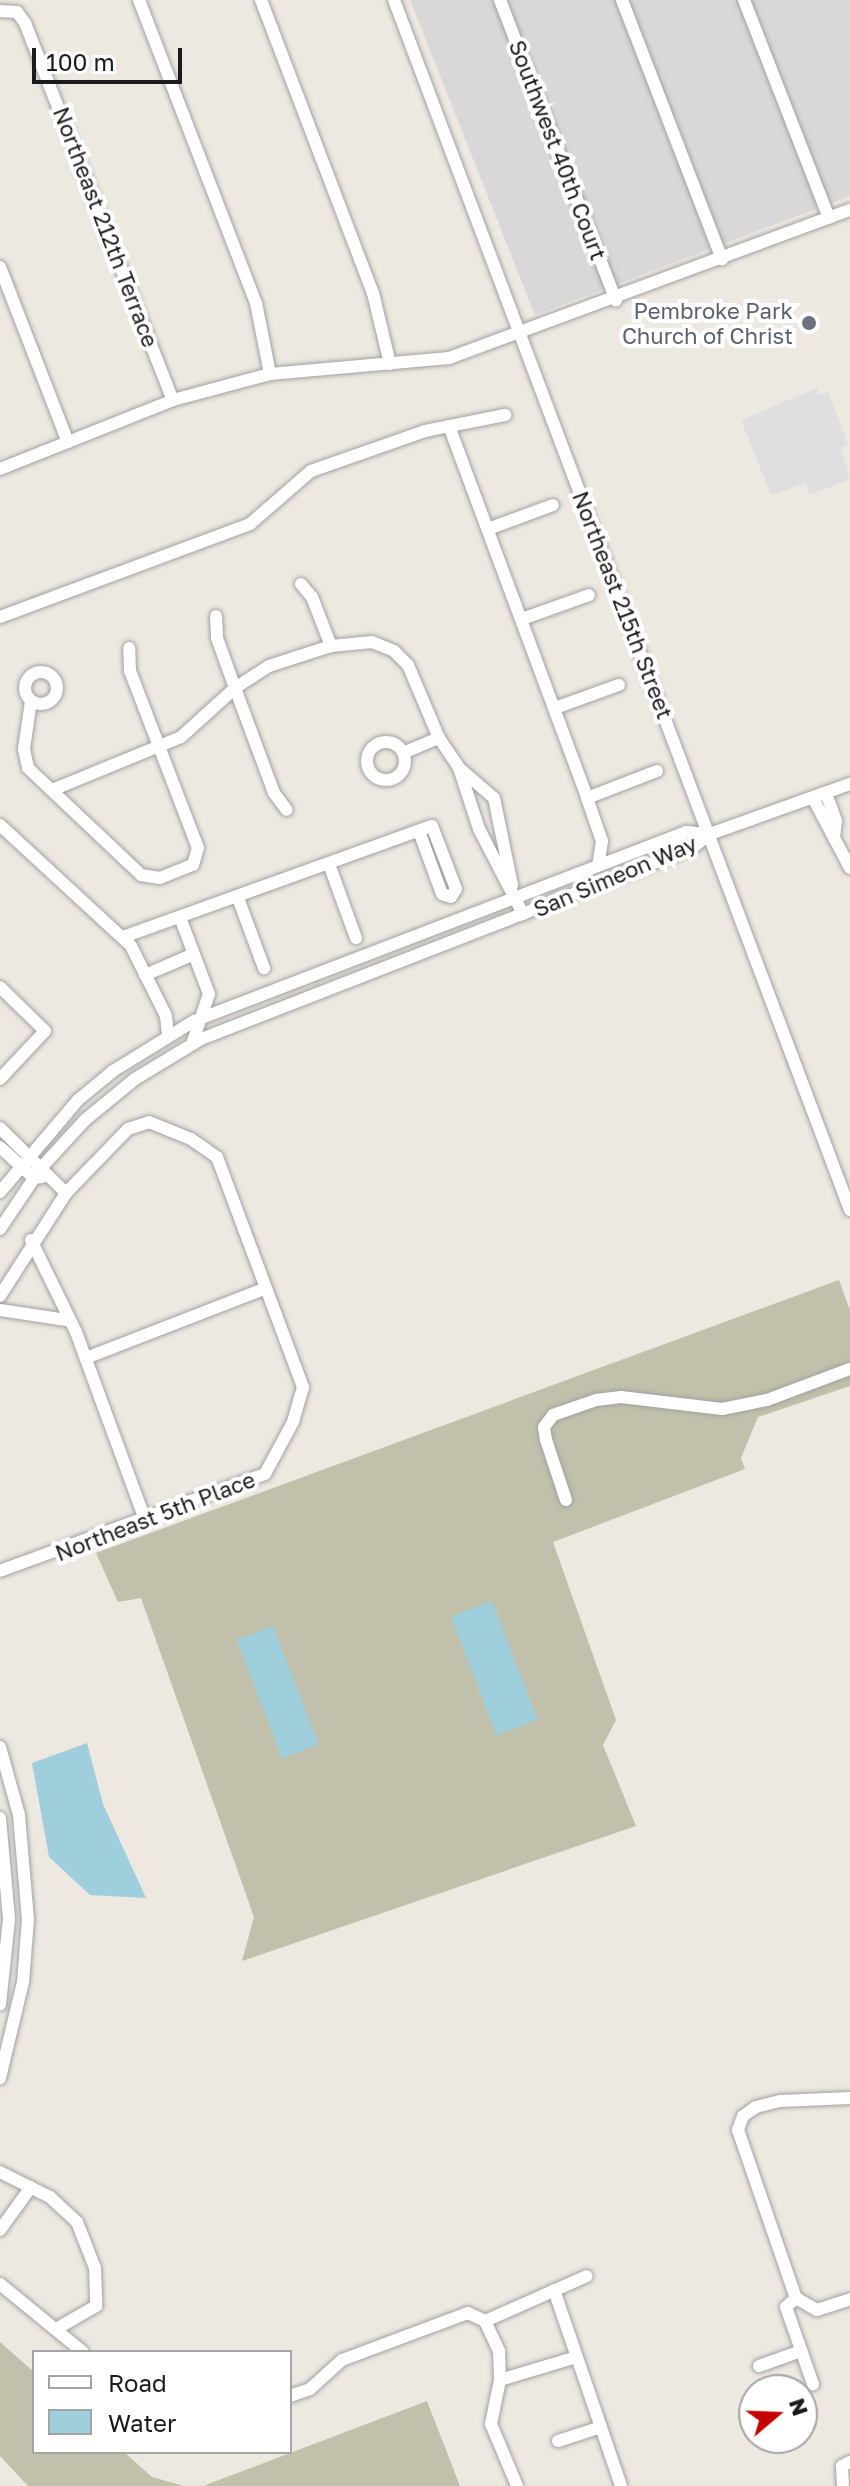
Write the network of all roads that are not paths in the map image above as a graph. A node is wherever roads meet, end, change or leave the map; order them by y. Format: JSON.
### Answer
{"nodes":[{"id":1,"x":139,"y":0,"type":"edge"},
{"id":2,"x":261,"y":0,"type":"edge"},
{"id":3,"x":394,"y":0,"type":"edge"},
{"id":4,"x":500,"y":0,"type":"edge"},
{"id":5,"x":622,"y":0,"type":"edge"},
{"id":6,"x":744,"y":0,"type":"edge"},
{"id":7,"x":0,"y":11,"type":"edge"},
{"id":8,"x":850,"y":210,"type":"edge"},
{"id":9,"x":829,"y":218,"type":"junction"},
{"id":10,"x":722,"y":259,"type":"junction"},
{"id":11,"x":0,"y":267,"type":"edge"},
{"id":12,"x":616,"y":300,"type":"junction"},
{"id":13,"x":522,"y":336,"type":"junction"},
{"id":14,"x":390,"y":364,"type":"junction"},
{"id":15,"x":270,"y":374,"type":"junction"},
{"id":16,"x":173,"y":400,"type":"junction"},
{"id":17,"x":505,"y":415,"type":"dead end"},
{"id":18,"x":449,"y":426,"type":"junction"},
{"id":19,"x":68,"y":442,"type":"junction"},
{"id":20,"x":0,"y":469,"type":"edge"},
{"id":21,"x":553,"y":505,"type":"dead end"},
{"id":22,"x":488,"y":529,"type":"junction"},
{"id":23,"x":301,"y":584,"type":"dead end"},
{"id":24,"x":589,"y":595,"type":"dead end"},
{"id":25,"x":216,"y":616,"type":"dead end"},
{"id":26,"x":0,"y":617,"type":"edge"},
{"id":27,"x":522,"y":619,"type":"junction"},
{"id":28,"x":331,"y":646,"type":"junction"},
{"id":29,"x":129,"y":648,"type":"dead end"},
{"id":30,"x":619,"y":685,"type":"dead end"},
{"id":31,"x":235,"y":688,"type":"junction"},
{"id":32,"x":31,"y":701,"type":"dead end"},
{"id":33,"x":555,"y":708,"type":"junction"},
{"id":34,"x":439,"y":738,"type":"junction"},
{"id":35,"x":160,"y":746,"type":"junction"},
{"id":36,"x":403,"y":753,"type":"dead end"},
{"id":37,"x":459,"y":768,"type":"junction"},
{"id":38,"x":657,"y":771,"type":"dead end"},
{"id":39,"x":850,"y":784,"type":"edge"},
{"id":40,"x":52,"y":790,"type":"junction"},
{"id":41,"x":819,"y":796,"type":"junction"},
{"id":42,"x":587,"y":798,"type":"junction"},
{"id":43,"x":287,"y":810,"type":"dead end"},
{"id":44,"x":0,"y":825,"type":"edge"},
{"id":45,"x":419,"y":831,"type":"junction"},
{"id":46,"x":710,"y":834,"type":"junction"},
{"id":47,"x":329,"y":864,"type":"junction"},
{"id":48,"x":598,"y":866,"type":"junction"},
{"id":49,"x":850,"y":868,"type":"edge"},
{"id":50,"x":514,"y":891,"type":"junction"},
{"id":51,"x":238,"y":898,"type":"junction"},
{"id":52,"x":523,"y":914,"type":"junction"},
{"id":53,"x":181,"y":920,"type":"junction"},
{"id":54,"x":129,"y":936,"type":"junction"},
{"id":55,"x":356,"y":938,"type":"dead end"},
{"id":56,"x":194,"y":954,"type":"junction"},
{"id":57,"x":264,"y":968,"type":"dead end"},
{"id":58,"x":149,"y":973,"type":"junction"},
{"id":59,"x":0,"y":987,"type":"edge"},
{"id":60,"x":209,"y":994,"type":"junction"},
{"id":61,"x":226,"y":1006,"type":"junction"},
{"id":62,"x":166,"y":1016,"type":"junction"},
{"id":63,"x":204,"y":1016,"type":"junction"},
{"id":64,"x":182,"y":1027,"type":"junction"},
{"id":65,"x":168,"y":1035,"type":"junction"},
{"id":66,"x":194,"y":1038,"type":"junction"},
{"id":67,"x":0,"y":1079,"type":"edge"},
{"id":68,"x":0,"y":1128,"type":"edge"},
{"id":69,"x":0,"y":1147,"type":"edge"},
{"id":70,"x":24,"y":1160,"type":"junction"},
{"id":71,"x":40,"y":1174,"type":"junction"},
{"id":72,"x":0,"y":1192,"type":"edge"},
{"id":73,"x":66,"y":1193,"type":"junction"},
{"id":74,"x":850,"y":1210,"type":"edge"},
{"id":75,"x":0,"y":1229,"type":"edge"},
{"id":76,"x":31,"y":1240,"type":"junction"},
{"id":77,"x":264,"y":1289,"type":"junction"},
{"id":78,"x":0,"y":1296,"type":"edge"},
{"id":79,"x":0,"y":1310,"type":"edge"},
{"id":80,"x":66,"y":1320,"type":"junction"},
{"id":81,"x":86,"y":1358,"type":"junction"},
{"id":82,"x":850,"y":1369,"type":"edge"},
{"id":83,"x":566,"y":1500,"type":"dead end"},
{"id":84,"x":145,"y":1520,"type":"junction"},
{"id":85,"x":0,"y":1571,"type":"edge"},
{"id":86,"x":0,"y":1747,"type":"edge"},
{"id":87,"x":0,"y":1818,"type":"edge"},
{"id":88,"x":0,"y":2005,"type":"edge"},
{"id":89,"x":0,"y":2078,"type":"edge"},
{"id":90,"x":850,"y":2098,"type":"edge"},
{"id":91,"x":0,"y":2172,"type":"edge"},
{"id":92,"x":31,"y":2187,"type":"junction"},
{"id":93,"x":0,"y":2230,"type":"edge"},
{"id":94,"x":587,"y":2276,"type":"dead end"},
{"id":95,"x":0,"y":2284,"type":"edge"},
{"id":96,"x":554,"y":2290,"type":"junction"},
{"id":97,"x":796,"y":2298,"type":"junction"},
{"id":98,"x":850,"y":2299,"type":"edge"},
{"id":99,"x":485,"y":2321,"type":"junction"},
{"id":100,"x":56,"y":2329,"type":"junction"},
{"id":101,"x":81,"y":2350,"type":"edge"},
{"id":102,"x":801,"y":2351,"type":"junction"},
{"id":103,"x":576,"y":2357,"type":"junction"},
{"id":104,"x":759,"y":2366,"type":"dead end"},
{"id":105,"x":809,"y":2374,"type":"edge"},
{"id":106,"x":500,"y":2380,"type":"junction"},
{"id":107,"x":292,"y":2395,"type":"edge"},
{"id":108,"x":601,"y":2427,"type":"junction"},
{"id":109,"x":558,"y":2441,"type":"dead end"},
{"id":110,"x":846,"y":2464,"type":"edge"},
{"id":111,"x":517,"y":2486,"type":"edge"},
{"id":112,"x":621,"y":2486,"type":"edge"},
{"id":113,"x":843,"y":2486,"type":"edge"}],
"edges":[{"from":1,"to":15,"type":"street"},
{"from":2,"to":14,"type":"street"},
{"from":3,"to":13,"type":"street","name":"Northeast 215th Street"},
{"from":4,"to":12,"type":"street","name":"Southwest 40th Court"},
{"from":5,"to":10,"type":"street"},
{"from":6,"to":9,"type":"street"},
{"from":7,"to":16,"type":"street","name":"Northeast 212th Terrace"},
{"from":8,"to":9,"type":"street"},
{"from":9,"to":10,"type":"street"},
{"from":10,"to":12,"type":"street"},
{"from":11,"to":19,"type":"street"},
{"from":12,"to":13,"type":"street"},
{"from":13,"to":14,"type":"street"},
{"from":13,"to":46,"type":"street","name":"Northeast 215th Street"},
{"from":14,"to":15,"type":"street"},
{"from":15,"to":16,"type":"street"},
{"from":16,"to":19,"type":"street"},
{"from":17,"to":18,"type":"street"},
{"from":18,"to":22,"type":"street"},
{"from":18,"to":26,"type":"street"},
{"from":19,"to":20,"type":"street"},
{"from":21,"to":22,"type":"street"},
{"from":22,"to":27,"type":"street"},
{"from":23,"to":28,"type":"street"},
{"from":24,"to":27,"type":"street"},
{"from":25,"to":31,"type":"street"},
{"from":27,"to":33,"type":"street"},
{"from":28,"to":31,"type":"street"},
{"from":28,"to":34,"type":"street"},
{"from":29,"to":35,"type":"street"},
{"from":30,"to":33,"type":"street"},
{"from":31,"to":35,"type":"street"},
{"from":31,"to":43,"type":"street"},
{"from":32,"to":40,"type":"street"},
{"from":33,"to":42,"type":"street"},
{"from":34,"to":36,"type":"street"},
{"from":34,"to":37,"type":"street"},
{"from":35,"to":40,"type":"street"},
{"from":35,"to":40,"type":"street"},
{"from":37,"to":50,"type":"street"},
{"from":37,"to":50,"type":"street"},
{"from":38,"to":42,"type":"street"},
{"from":39,"to":41,"type":"street"},
{"from":41,"to":46,"type":"street"},
{"from":41,"to":49,"type":"street"},
{"from":42,"to":48,"type":"street"},
{"from":44,"to":54,"type":"street"},
{"from":45,"to":45,"type":"street"},
{"from":45,"to":47,"type":"street"},
{"from":46,"to":48,"type":"street","name":"San Simeon Way"},
{"from":46,"to":52,"type":"street","name":"San Simeon Way"},
{"from":46,"to":74,"type":"street","name":"Northeast 215th Street"},
{"from":47,"to":51,"type":"street"},
{"from":47,"to":55,"type":"street"},
{"from":48,"to":50,"type":"street","name":"San Simeon Way"},
{"from":50,"to":52,"type":"street"},
{"from":50,"to":61,"type":"street","name":"San Simeon Way"},
{"from":51,"to":53,"type":"street"},
{"from":51,"to":57,"type":"street"},
{"from":52,"to":66,"type":"street","name":"San Simeon Way"},
{"from":53,"to":54,"type":"street"},
{"from":53,"to":56,"type":"street"},
{"from":54,"to":58,"type":"street"},
{"from":56,"to":58,"type":"street"},
{"from":56,"to":60,"type":"street"},
{"from":58,"to":62,"type":"street"},
{"from":59,"to":67,"type":"street"},
{"from":60,"to":61,"type":"street"},
{"from":60,"to":63,"type":"street"},
{"from":61,"to":63,"type":"street","name":"San Simeon Way"},
{"from":62,"to":64,"type":"street"},
{"from":62,"to":65,"type":"street"},
{"from":63,"to":64,"type":"street","name":"San Simeon Way"},
{"from":63,"to":66,"type":"street"},
{"from":64,"to":65,"type":"street","name":"San Simeon Way"},
{"from":64,"to":66,"type":"street"},
{"from":65,"to":70,"type":"street","name":"San Simeon Way"},
{"from":66,"to":71,"type":"street","name":"San Simeon Way"},
{"from":68,"to":70,"type":"street"},
{"from":69,"to":70,"type":"street"},
{"from":70,"to":71,"type":"street"},
{"from":70,"to":72,"type":"street","name":"San Simeon Way"},
{"from":71,"to":73,"type":"street"},
{"from":71,"to":75,"type":"street","name":"San Simeon Way"},
{"from":73,"to":76,"type":"street"},
{"from":73,"to":77,"type":"street"},
{"from":76,"to":78,"type":"street"},
{"from":76,"to":80,"type":"street"},
{"from":77,"to":81,"type":"street"},
{"from":77,"to":84,"type":"street","name":"Northeast 5th Place"},
{"from":79,"to":80,"type":"street"},
{"from":80,"to":81,"type":"street"},
{"from":81,"to":84,"type":"street"},
{"from":82,"to":83,"type":"street"},
{"from":84,"to":85,"type":"street","name":"Northeast 5th Place"},
{"from":86,"to":89,"type":"street"},
{"from":87,"to":88,"type":"street"},
{"from":90,"to":97,"type":"street"},
{"from":91,"to":92,"type":"street"},
{"from":92,"to":93,"type":"street"},
{"from":92,"to":100,"type":"street"},
{"from":94,"to":96,"type":"street"},
{"from":95,"to":100,"type":"street"},
{"from":96,"to":99,"type":"street"},
{"from":96,"to":103,"type":"street"},
{"from":97,"to":98,"type":"street"},
{"from":97,"to":102,"type":"street"},
{"from":99,"to":106,"type":"street"},
{"from":99,"to":107,"type":"street"},
{"from":100,"to":101,"type":"street"},
{"from":102,"to":104,"type":"street"},
{"from":102,"to":105,"type":"street"},
{"from":103,"to":106,"type":"street"},
{"from":103,"to":108,"type":"street"},
{"from":106,"to":111,"type":"street"},
{"from":108,"to":109,"type":"street"},
{"from":108,"to":112,"type":"street"},
{"from":110,"to":113,"type":"street"}]}
